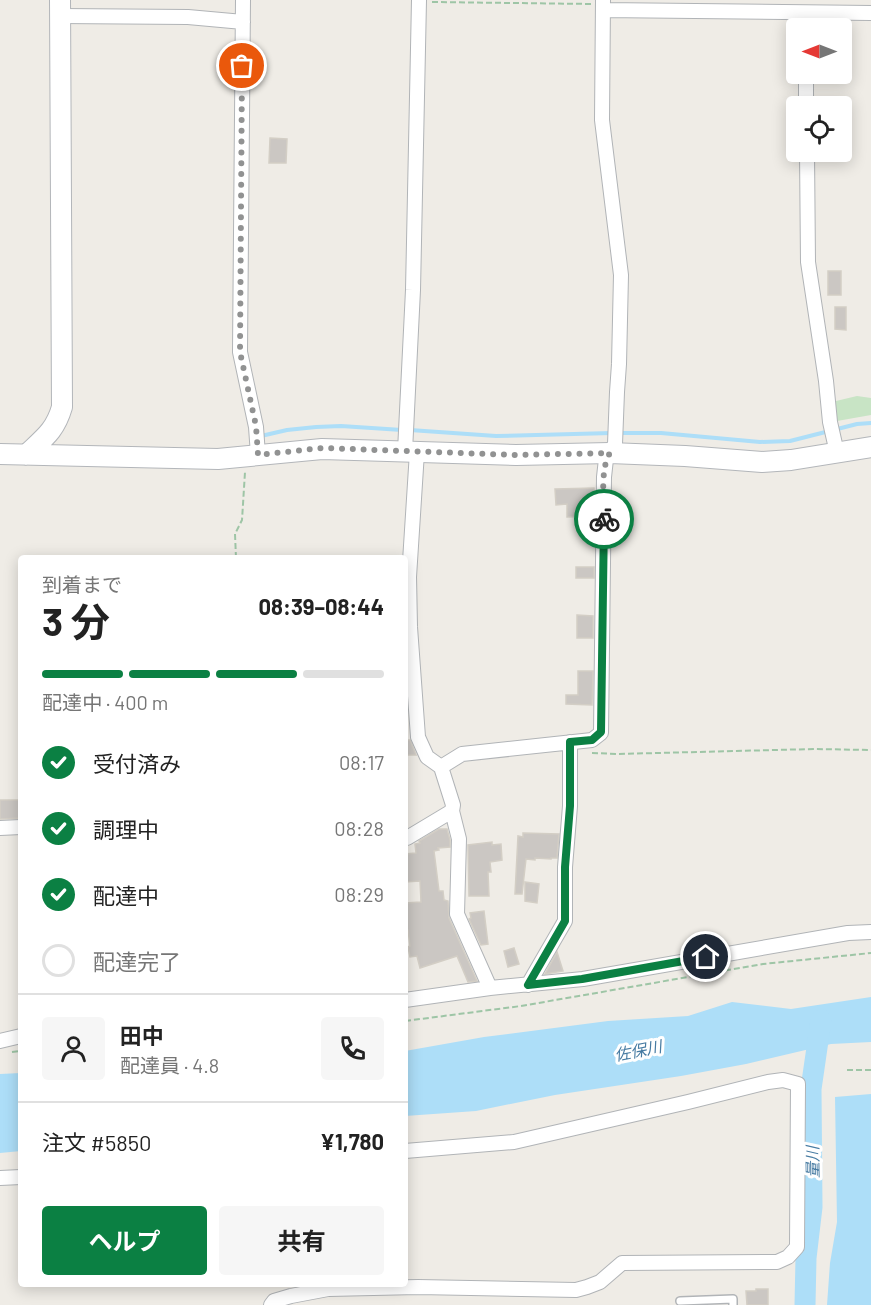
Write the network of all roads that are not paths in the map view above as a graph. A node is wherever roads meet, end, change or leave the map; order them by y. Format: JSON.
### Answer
{"nodes":[{"id":1,"x":243,"y":0,"type":"edge"},
{"id":2,"x":419,"y":1,"type":"edge"},
{"id":3,"x":603,"y":5,"type":"edge"},
{"id":4,"x":60,"y":8,"type":"edge"},
{"id":5,"x":801,"y":13,"type":"junction"},
{"id":6,"x":871,"y":13,"type":"edge"},
{"id":7,"x":801,"y":18,"type":"edge"},
{"id":8,"x":243,"y":22,"type":"junction"},
{"id":9,"x":807,"y":162,"type":"edge"},
{"id":10,"x":871,"y":447,"type":"edge"},
{"id":11,"x":411,"y":451,"type":"junction"},
{"id":12,"x":610,"y":453,"type":"junction"},
{"id":13,"x":837,"y":453,"type":"junction"},
{"id":14,"x":0,"y":454,"type":"edge"},
{"id":15,"x":26,"y":454,"type":"junction"},
{"id":16,"x":250,"y":456,"type":"junction"},
{"id":17,"x":570,"y":742,"type":"junction"},
{"id":18,"x":441,"y":767,"type":"junction"},
{"id":19,"x":452,"y":811,"type":"junction"},
{"id":20,"x":18,"y":827,"type":"edge"},
{"id":21,"x":0,"y":828,"type":"edge"},
{"id":22,"x":408,"y":837,"type":"edge"},
{"id":23,"x":871,"y":932,"type":"edge"},
{"id":24,"x":528,"y":985,"type":"junction"},
{"id":25,"x":490,"y":988,"type":"junction"},
{"id":26,"x":408,"y":1000,"type":"edge"},
{"id":27,"x":18,"y":1037,"type":"edge"},
{"id":28,"x":0,"y":1041,"type":"edge"},
{"id":29,"x":408,"y":1151,"type":"edge"},
{"id":30,"x":18,"y":1177,"type":"edge"},
{"id":31,"x":0,"y":1178,"type":"edge"},
{"id":32,"x":680,"y":1301,"type":"dead end"},
{"id":33,"x":271,"y":1305,"type":"edge"},
{"id":34,"x":733,"y":1305,"type":"edge"}],
"edges":[{"from":1,"to":8,"type":"street"},
{"from":2,"to":11,"type":"street"},
{"from":3,"to":5,"type":"street"},
{"from":3,"to":12,"type":"street"},
{"from":4,"to":8,"type":"street"},
{"from":4,"to":15,"type":"street"},
{"from":5,"to":6,"type":"street"},
{"from":5,"to":7,"type":"street"},
{"from":8,"to":16,"type":"street"},
{"from":9,"to":13,"type":"street"},
{"from":10,"to":13,"type":"street"},
{"from":11,"to":12,"type":"street"},
{"from":11,"to":16,"type":"street"},
{"from":11,"to":18,"type":"street"},
{"from":12,"to":13,"type":"street"},
{"from":12,"to":17,"type":"street"},
{"from":14,"to":15,"type":"street"},
{"from":15,"to":16,"type":"street"},
{"from":17,"to":18,"type":"street"},
{"from":17,"to":24,"type":"street"},
{"from":18,"to":19,"type":"street"},
{"from":19,"to":22,"type":"street"},
{"from":19,"to":25,"type":"street"},
{"from":20,"to":21,"type":"street"},
{"from":23,"to":24,"type":"street"},
{"from":24,"to":25,"type":"street"},
{"from":25,"to":26,"type":"street"},
{"from":27,"to":28,"type":"street"},
{"from":29,"to":33,"type":"street"},
{"from":30,"to":31,"type":"street"},
{"from":32,"to":34,"type":"lane"}]}
